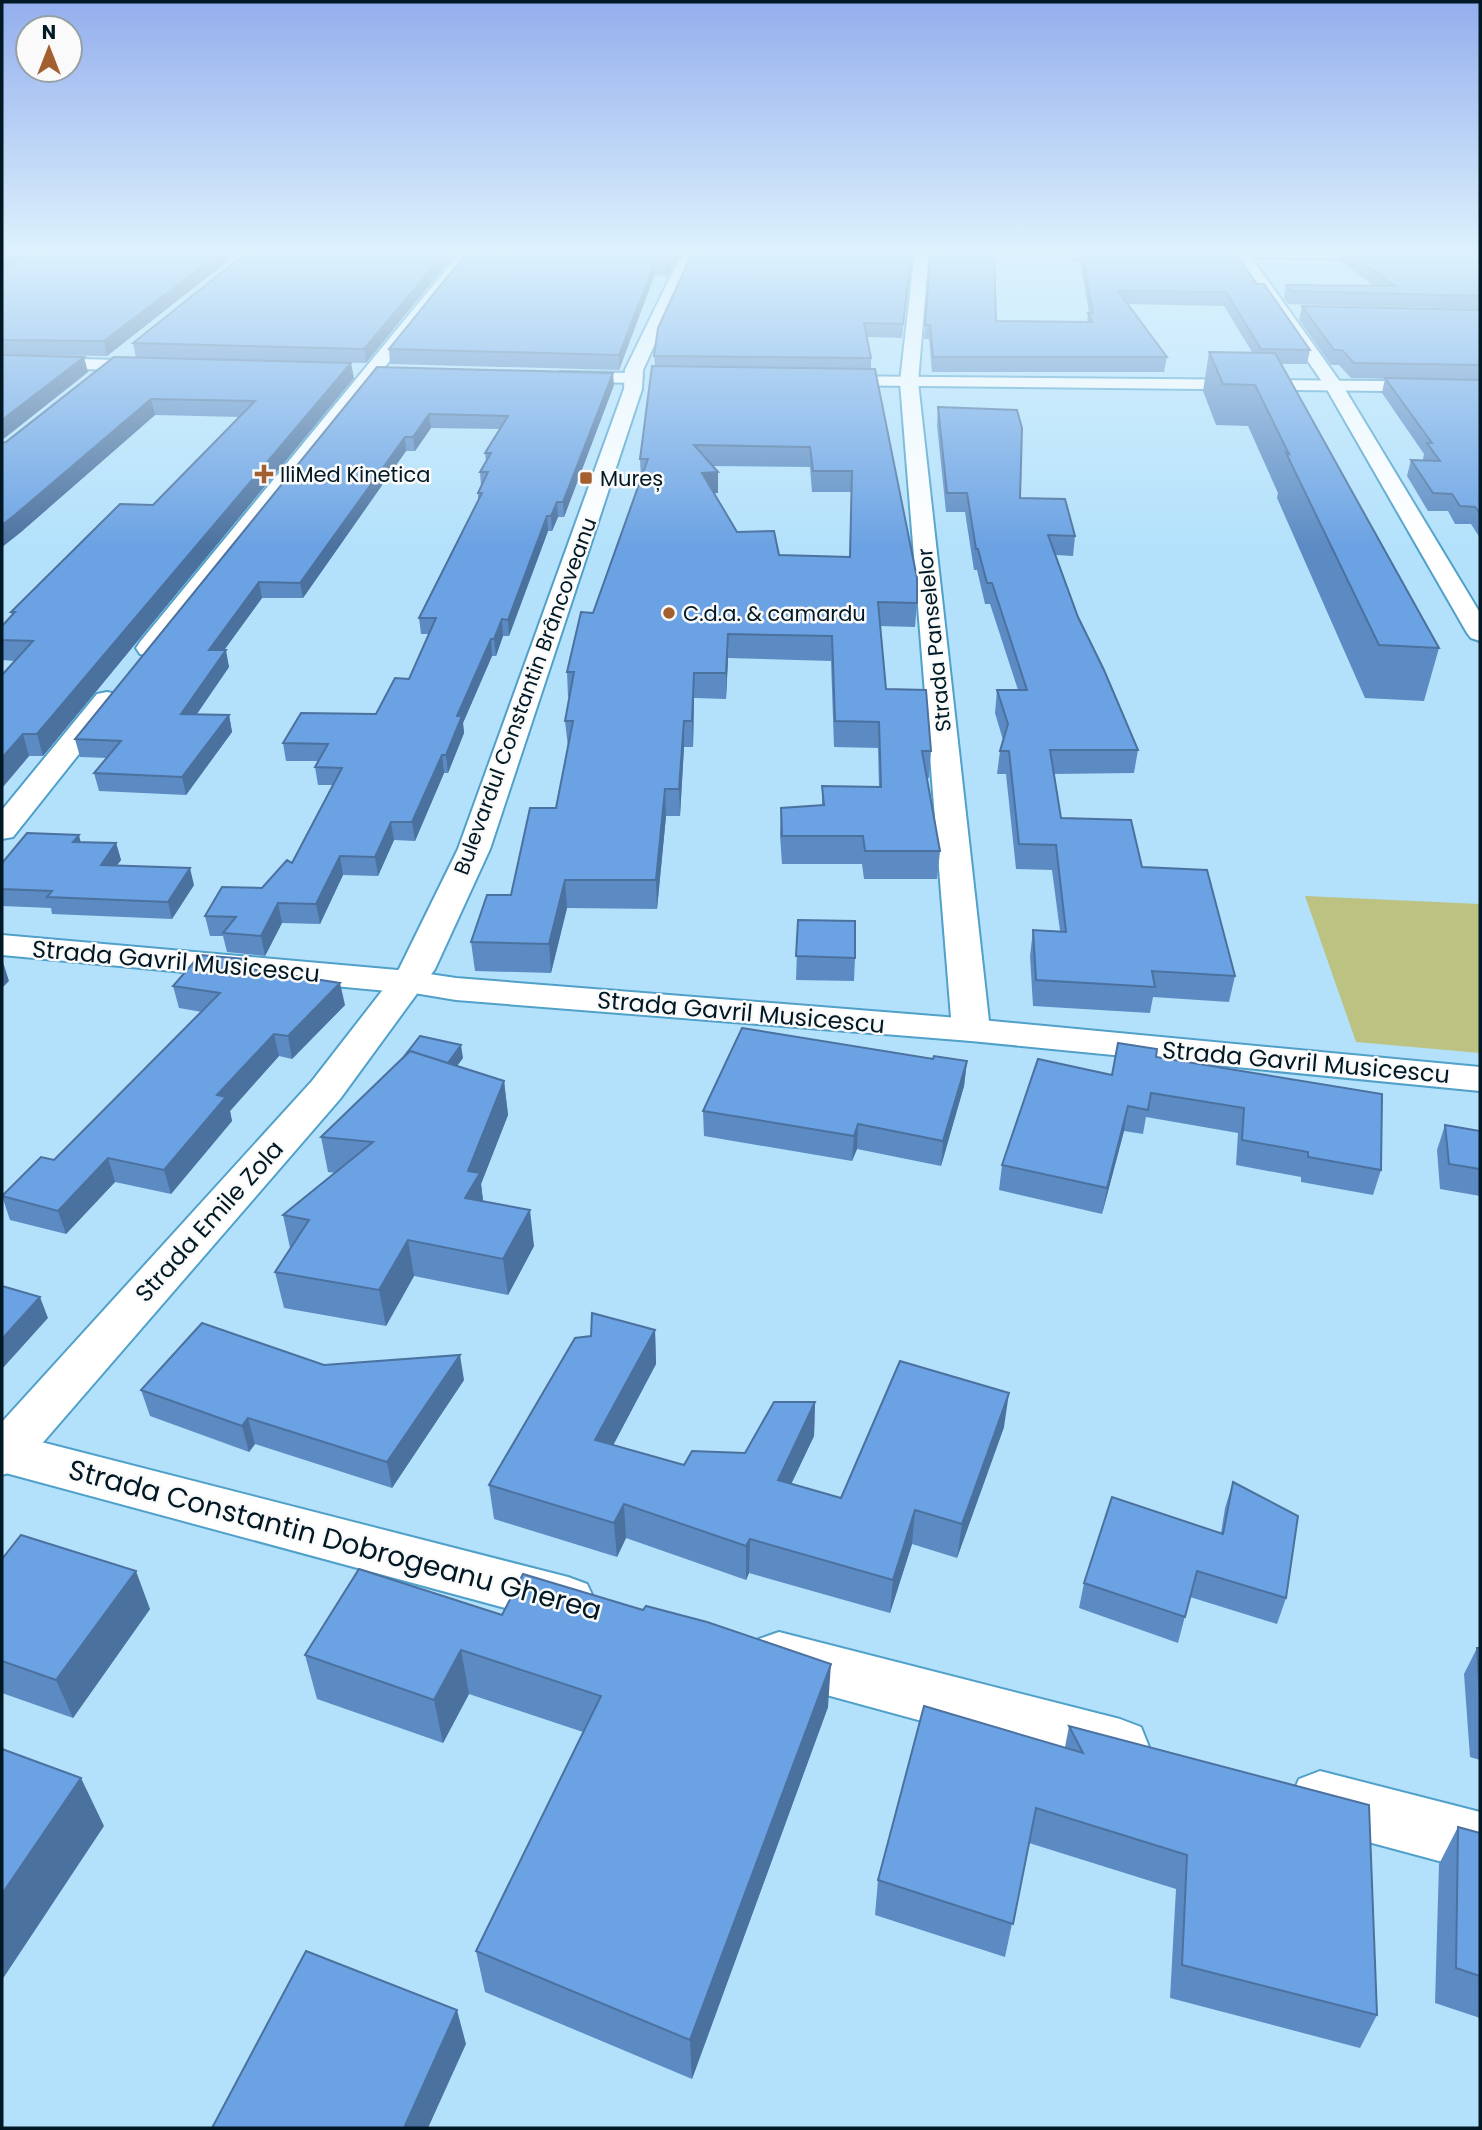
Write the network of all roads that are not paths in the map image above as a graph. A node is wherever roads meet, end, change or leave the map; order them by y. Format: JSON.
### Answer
{"nodes":[{"id":1,"x":391,"y":348,"type":"edge"},
{"id":2,"x":644,"y":348,"type":"edge"},
{"id":3,"x":912,"y":348,"type":"edge"},
{"id":4,"x":1307,"y":348,"type":"edge"},
{"id":5,"x":132,"y":349,"type":"edge"},
{"id":6,"x":2,"y":362,"type":"edge"},
{"id":7,"x":112,"y":365,"type":"junction"},
{"id":8,"x":169,"y":366,"type":"edge"},
{"id":9,"x":345,"y":371,"type":"edge"},
{"id":10,"x":372,"y":372,"type":"junction"},
{"id":11,"x":399,"y":373,"type":"edge"},
{"id":12,"x":547,"y":376,"type":"edge"},
{"id":13,"x":645,"y":379,"type":"junction"},
{"id":14,"x":803,"y":381,"type":"edge"},
{"id":15,"x":90,"y":382,"type":"edge"},
{"id":16,"x":909,"y":382,"type":"junction"},
{"id":17,"x":1334,"y":386,"type":"junction"},
{"id":18,"x":1480,"y":387,"type":"edge"},
{"id":19,"x":1480,"y":633,"type":"edge"},
{"id":20,"x":2,"y":830,"type":"edge"},
{"id":21,"x":2,"y":945,"type":"edge"},
{"id":22,"x":409,"y":982,"type":"junction"},
{"id":23,"x":971,"y":1030,"type":"junction"},
{"id":24,"x":1480,"y":1079,"type":"edge"},
{"id":25,"x":3,"y":1453,"type":"edge"},
{"id":26,"x":621,"y":1615,"type":"edge"},
{"id":27,"x":729,"y":1644,"type":"edge"},
{"id":28,"x":1172,"y":1760,"type":"edge"},
{"id":29,"x":1279,"y":1789,"type":"edge"},
{"id":30,"x":1480,"y":1842,"type":"edge"}],
"edges":[{"from":1,"to":10,"type":"street"},
{"from":2,"to":13,"type":"street","name":"Bulevardul Constantin Brâncoveanu"},
{"from":3,"to":16,"type":"street","name":"Strada Panselelor"},
{"from":4,"to":17,"type":"street"},
{"from":5,"to":7,"type":"street"},
{"from":6,"to":7,"type":"street"},
{"from":7,"to":8,"type":"street"},
{"from":7,"to":15,"type":"street"},
{"from":9,"to":10,"type":"street"},
{"from":10,"to":11,"type":"street"},
{"from":10,"to":20,"type":"street"},
{"from":12,"to":13,"type":"street"},
{"from":13,"to":22,"type":"street","name":"Bulevardul Constantin Brâncoveanu"},
{"from":14,"to":16,"type":"street"},
{"from":16,"to":17,"type":"street"},
{"from":16,"to":23,"type":"street","name":"Strada Panselelor"},
{"from":17,"to":18,"type":"street"},
{"from":17,"to":19,"type":"street"},
{"from":21,"to":22,"type":"street","name":"Strada Gavril Musicescu"},
{"from":22,"to":23,"type":"street","name":"Strada Gavril Musicescu"},
{"from":22,"to":25,"type":"street","name":"Strada Emile Zola"},
{"from":23,"to":24,"type":"street","name":"Strada Gavril Musicescu"},
{"from":25,"to":26,"type":"street","name":"Strada Constantin Dobrogeanu Gherea"},
{"from":27,"to":28,"type":"street"},
{"from":29,"to":30,"type":"street"}]}
